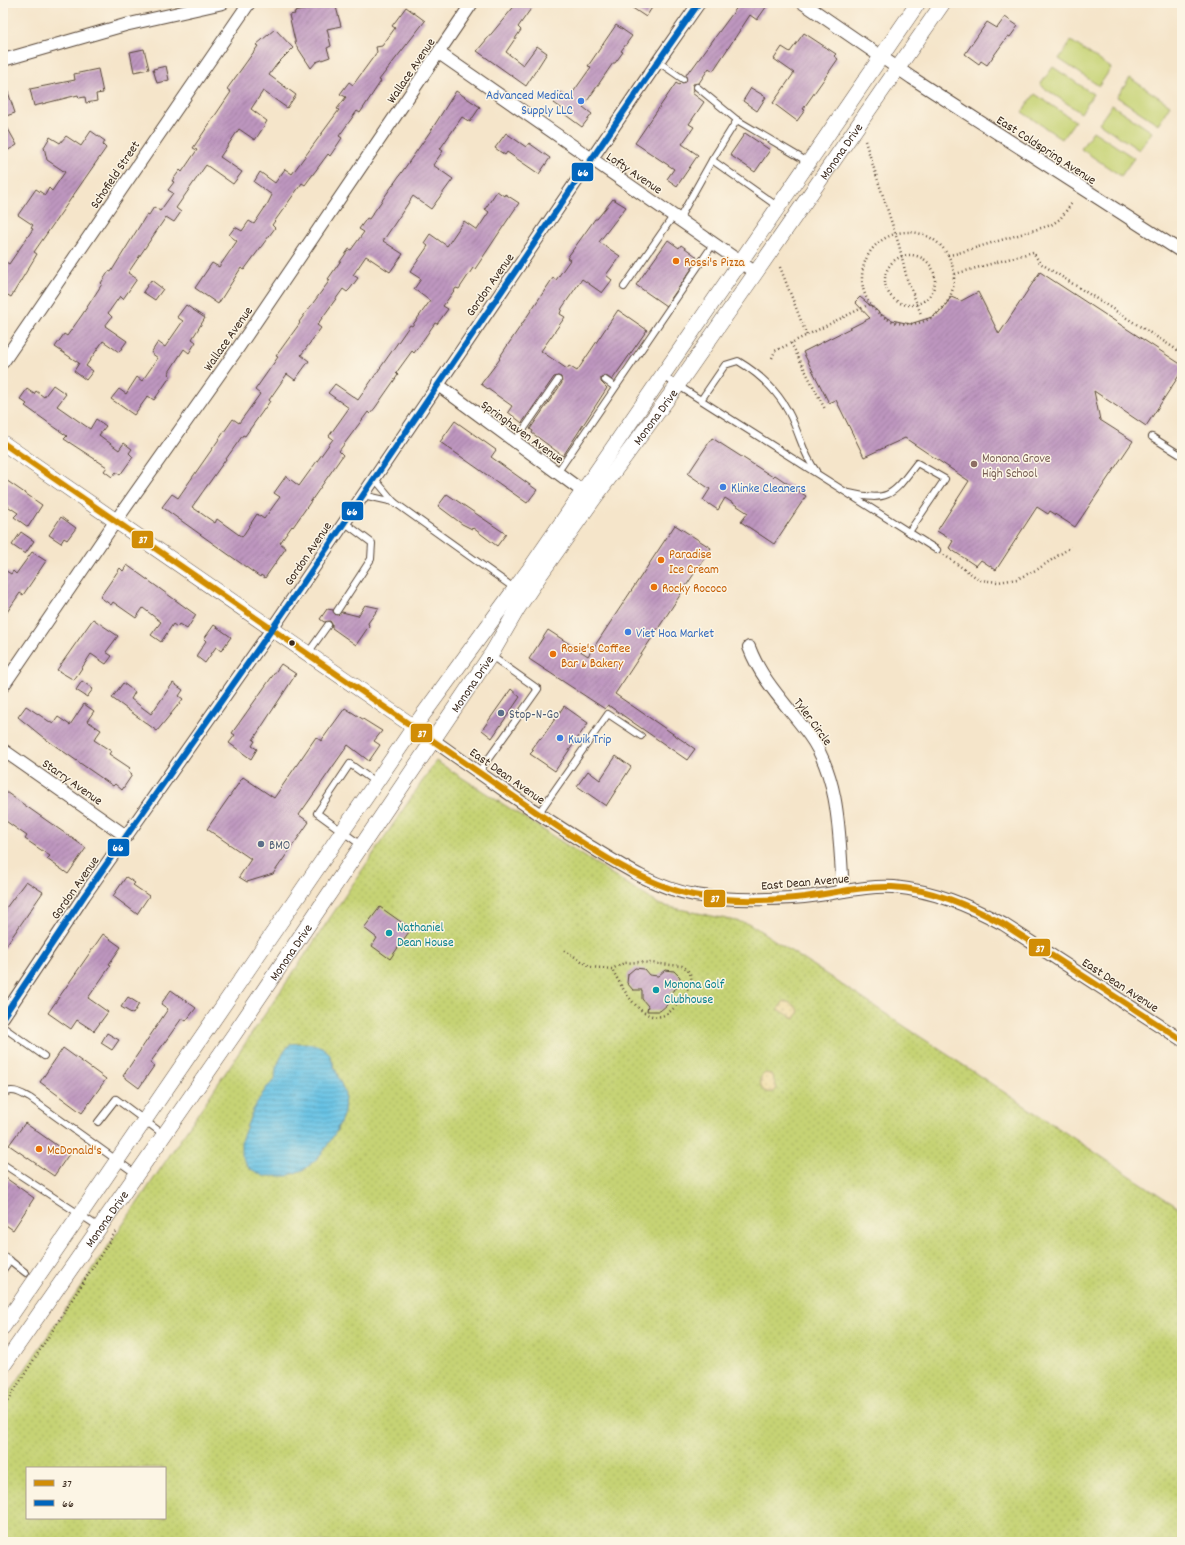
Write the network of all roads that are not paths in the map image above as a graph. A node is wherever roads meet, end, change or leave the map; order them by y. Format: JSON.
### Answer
{"nodes":[{"id":1,"x":223,"y":3,"type":"edge"},
{"id":2,"x":250,"y":3,"type":"edge"},
{"id":3,"x":472,"y":3,"type":"edge"},
{"id":4,"x":699,"y":3,"type":"edge"},
{"id":5,"x":803,"y":3,"type":"edge"},
{"id":6,"x":918,"y":3,"type":"edge"},
{"id":7,"x":943,"y":3,"type":"edge"},
{"id":8,"x":439,"y":54,"type":"junction"},
{"id":9,"x":880,"y":57,"type":"junction"},
{"id":10,"x":3,"y":60,"type":"edge"},
{"id":11,"x":658,"y":61,"type":"junction"},
{"id":12,"x":898,"y":69,"type":"junction"},
{"id":13,"x":684,"y":78,"type":"dead end"},
{"id":14,"x":697,"y":87,"type":"dead end"},
{"id":15,"x":737,"y":120,"type":"junction"},
{"id":16,"x":592,"y":160,"type":"junction"},
{"id":17,"x":712,"y":160,"type":"junction"},
{"id":18,"x":808,"y":162,"type":"junction"},
{"id":19,"x":777,"y":206,"type":"junction"},
{"id":20,"x":676,"y":217,"type":"junction"},
{"id":21,"x":714,"y":243,"type":"junction"},
{"id":22,"x":1182,"y":252,"type":"edge"},
{"id":23,"x":740,"y":261,"type":"junction"},
{"id":24,"x":756,"y":273,"type":"junction"},
{"id":25,"x":624,"y":287,"type":"dead end"},
{"id":26,"x":3,"y":362,"type":"edge"},
{"id":27,"x":661,"y":375,"type":"junction"},
{"id":28,"x":558,"y":380,"type":"dead end"},
{"id":29,"x":605,"y":380,"type":"dead end"},
{"id":30,"x":437,"y":384,"type":"junction"},
{"id":31,"x":677,"y":386,"type":"junction"},
{"id":32,"x":616,"y":387,"type":"junction"},
{"id":33,"x":701,"y":400,"type":"junction"},
{"id":34,"x":1152,"y":437,"type":"dead end"},
{"id":35,"x":3,"y":443,"type":"edge"},
{"id":36,"x":514,"y":443,"type":"junction"},
{"id":37,"x":1182,"y":456,"type":"edge"},
{"id":38,"x":557,"y":473,"type":"junction"},
{"id":39,"x":819,"y":475,"type":"junction"},
{"id":40,"x":374,"y":478,"type":"junction"},
{"id":41,"x":844,"y":492,"type":"junction"},
{"id":42,"x":362,"y":495,"type":"junction"},
{"id":43,"x":587,"y":495,"type":"junction"},
{"id":44,"x":394,"y":502,"type":"junction"},
{"id":45,"x":115,"y":522,"type":"junction"},
{"id":46,"x":344,"y":522,"type":"junction"},
{"id":47,"x":908,"y":532,"type":"junction"},
{"id":48,"x":937,"y":550,"type":"road end"},
{"id":49,"x":514,"y":588,"type":"junction"},
{"id":50,"x":337,"y":611,"type":"dead end"},
{"id":51,"x":328,"y":625,"type":"dead end"},
{"id":52,"x":272,"y":629,"type":"junction"},
{"id":53,"x":749,"y":647,"type":"dead end"},
{"id":54,"x":308,"y":654,"type":"junction"},
{"id":55,"x":490,"y":655,"type":"junction"},
{"id":56,"x":3,"y":686,"type":"edge"},
{"id":57,"x":414,"y":727,"type":"junction"},
{"id":58,"x":641,"y":736,"type":"dead end"},
{"id":59,"x":433,"y":740,"type":"junction"},
{"id":60,"x":3,"y":750,"type":"edge"},
{"id":61,"x":479,"y":772,"type":"junction"},
{"id":62,"x":376,"y":783,"type":"junction"},
{"id":63,"x":538,"y":814,"type":"junction"},
{"id":64,"x":342,"y":832,"type":"junction"},
{"id":65,"x":126,"y":836,"type":"junction"},
{"id":66,"x":361,"y":845,"type":"junction"},
{"id":67,"x":843,"y":891,"type":"junction"},
{"id":68,"x":3,"y":1017,"type":"edge"},
{"id":69,"x":3,"y":1027,"type":"edge"},
{"id":70,"x":1182,"y":1040,"type":"edge"},
{"id":71,"x":44,"y":1056,"type":"dead end"},
{"id":72,"x":3,"y":1093,"type":"edge"},
{"id":73,"x":145,"y":1120,"type":"junction"},
{"id":74,"x":98,"y":1122,"type":"dead end"},
{"id":75,"x":163,"y":1134,"type":"junction"},
{"id":76,"x":117,"y":1161,"type":"junction"},
{"id":77,"x":3,"y":1164,"type":"edge"},
{"id":78,"x":136,"y":1174,"type":"junction"},
{"id":79,"x":81,"y":1214,"type":"junction"},
{"id":80,"x":99,"y":1227,"type":"junction"},
{"id":81,"x":3,"y":1255,"type":"edge"},
{"id":82,"x":10,"y":1260,"type":"junction"},
{"id":83,"x":3,"y":1270,"type":"edge"},
{"id":84,"x":30,"y":1277,"type":"junction"},
{"id":85,"x":54,"y":1293,"type":"junction"},
{"id":86,"x":3,"y":1327,"type":"edge"},
{"id":87,"x":3,"y":1366,"type":"edge"}],
"edges":[{"from":1,"to":10,"type":"street"},
{"from":2,"to":26,"type":"street","name":"Schofield Street"},
{"from":3,"to":8,"type":"street","name":"Wallace Avenue"},
{"from":4,"to":11,"type":"street","name":"Gordon Avenue"},
{"from":5,"to":9,"type":"street","name":"East Coldspring Avenue"},
{"from":6,"to":9,"type":"street","name":"Monona Drive"},
{"from":7,"to":12,"type":"street","name":"Monona Drive"},
{"from":8,"to":16,"type":"street","name":"Lofty Avenue"},
{"from":8,"to":45,"type":"street","name":"Wallace Avenue"},
{"from":9,"to":12,"type":"street","name":"East Coldspring Avenue"},
{"from":9,"to":18,"type":"street","name":"Monona Drive"},
{"from":11,"to":13,"type":"lane"},
{"from":11,"to":16,"type":"street","name":"Gordon Avenue"},
{"from":12,"to":22,"type":"street","name":"East Coldspring Avenue"},
{"from":12,"to":24,"type":"street","name":"Monona Drive"},
{"from":14,"to":15,"type":"lane"},
{"from":15,"to":17,"type":"lane"},
{"from":15,"to":18,"type":"lane"},
{"from":16,"to":20,"type":"street","name":"Lofty Avenue"},
{"from":16,"to":30,"type":"street","name":"Gordon Avenue"},
{"from":17,"to":19,"type":"lane"},
{"from":17,"to":20,"type":"lane"},
{"from":18,"to":19,"type":"street","name":"Monona Drive"},
{"from":19,"to":23,"type":"street","name":"Monona Drive"},
{"from":20,"to":21,"type":"street","name":"Lofty Avenue"},
{"from":20,"to":25,"type":"lane"},
{"from":21,"to":23,"type":"street","name":"Lofty Avenue"},
{"from":21,"to":32,"type":"lane"},
{"from":23,"to":24,"type":"street","name":"Lofty Avenue"},
{"from":23,"to":27,"type":"street","name":"Monona Drive"},
{"from":24,"to":31,"type":"street","name":"Monona Drive"},
{"from":27,"to":31,"type":"lane"},
{"from":27,"to":43,"type":"street","name":"Monona Drive"},
{"from":28,"to":36,"type":"lane"},
{"from":29,"to":32,"type":"lane"},
{"from":30,"to":36,"type":"street","name":"Springhaven Avenue"},
{"from":30,"to":40,"type":"street","name":"Gordon Avenue"},
{"from":31,"to":33,"type":"lane"},
{"from":31,"to":43,"type":"street","name":"Monona Drive"},
{"from":32,"to":38,"type":"lane"},
{"from":33,"to":39,"type":"lane"},
{"from":33,"to":39,"type":"lane"},
{"from":34,"to":37,"type":"lane"},
{"from":35,"to":45,"type":"street"},
{"from":36,"to":38,"type":"street","name":"Springhaven Avenue"},
{"from":38,"to":43,"type":"street","name":"Springhaven Avenue"},
{"from":39,"to":41,"type":"lane"},
{"from":40,"to":42,"type":"street","name":"Gordon Avenue"},
{"from":40,"to":44,"type":"lane"},
{"from":41,"to":47,"type":"lane"},
{"from":41,"to":47,"type":"lane"},
{"from":42,"to":44,"type":"lane"},
{"from":42,"to":46,"type":"street","name":"Gordon Avenue"},
{"from":43,"to":49,"type":"street","name":"Monona Drive"},
{"from":43,"to":55,"type":"street","name":"Monona Drive"},
{"from":44,"to":49,"type":"lane"},
{"from":45,"to":52,"type":"street"},
{"from":45,"to":56,"type":"street","name":"Wallace Avenue"},
{"from":46,"to":50,"type":"lane"},
{"from":46,"to":52,"type":"street","name":"Gordon Avenue"},
{"from":47,"to":48,"type":"lane"},
{"from":49,"to":57,"type":"street","name":"Monona Drive"},
{"from":51,"to":54,"type":"lane"},
{"from":52,"to":54,"type":"street"},
{"from":52,"to":65,"type":"street","name":"Gordon Avenue"},
{"from":53,"to":67,"type":"street","name":"Tyler Circle"},
{"from":54,"to":57,"type":"street"},
{"from":55,"to":59,"type":"street","name":"Monona Drive"},
{"from":55,"to":61,"type":"lane"},
{"from":57,"to":59,"type":"street"},
{"from":57,"to":62,"type":"street","name":"Monona Drive"},
{"from":58,"to":63,"type":"lane"},
{"from":59,"to":61,"type":"street","name":"East Dean Avenue"},
{"from":59,"to":66,"type":"street","name":"Monona Drive"},
{"from":60,"to":65,"type":"street","name":"Starry Avenue"},
{"from":61,"to":63,"type":"street","name":"East Dean Avenue"},
{"from":62,"to":64,"type":"street","name":"Monona Drive"},
{"from":62,"to":64,"type":"lane"},
{"from":63,"to":67,"type":"street","name":"East Dean Avenue"},
{"from":64,"to":66,"type":"lane"},
{"from":64,"to":73,"type":"street","name":"Monona Drive"},
{"from":65,"to":68,"type":"street","name":"Gordon Avenue"},
{"from":66,"to":75,"type":"street","name":"Monona Drive"},
{"from":67,"to":70,"type":"street","name":"East Dean Avenue"},
{"from":69,"to":71,"type":"lane"},
{"from":72,"to":76,"type":"lane"},
{"from":73,"to":74,"type":"lane"},
{"from":73,"to":75,"type":"lane"},
{"from":73,"to":76,"type":"street","name":"Monona Drive"},
{"from":75,"to":78,"type":"street","name":"Monona Drive"},
{"from":76,"to":78,"type":"lane"},
{"from":76,"to":79,"type":"street","name":"Monona Drive"},
{"from":77,"to":79,"type":"lane"},
{"from":78,"to":80,"type":"street","name":"Monona Drive"},
{"from":79,"to":80,"type":"lane"},
{"from":79,"to":84,"type":"street","name":"Monona Drive"},
{"from":80,"to":85,"type":"street","name":"Monona Drive"},
{"from":81,"to":82,"type":"lane"},
{"from":82,"to":83,"type":"lane"},
{"from":82,"to":84,"type":"lane"},
{"from":84,"to":85,"type":"street"},
{"from":84,"to":86,"type":"street","name":"Monona Drive"},
{"from":85,"to":87,"type":"street","name":"Monona Drive"}]}
